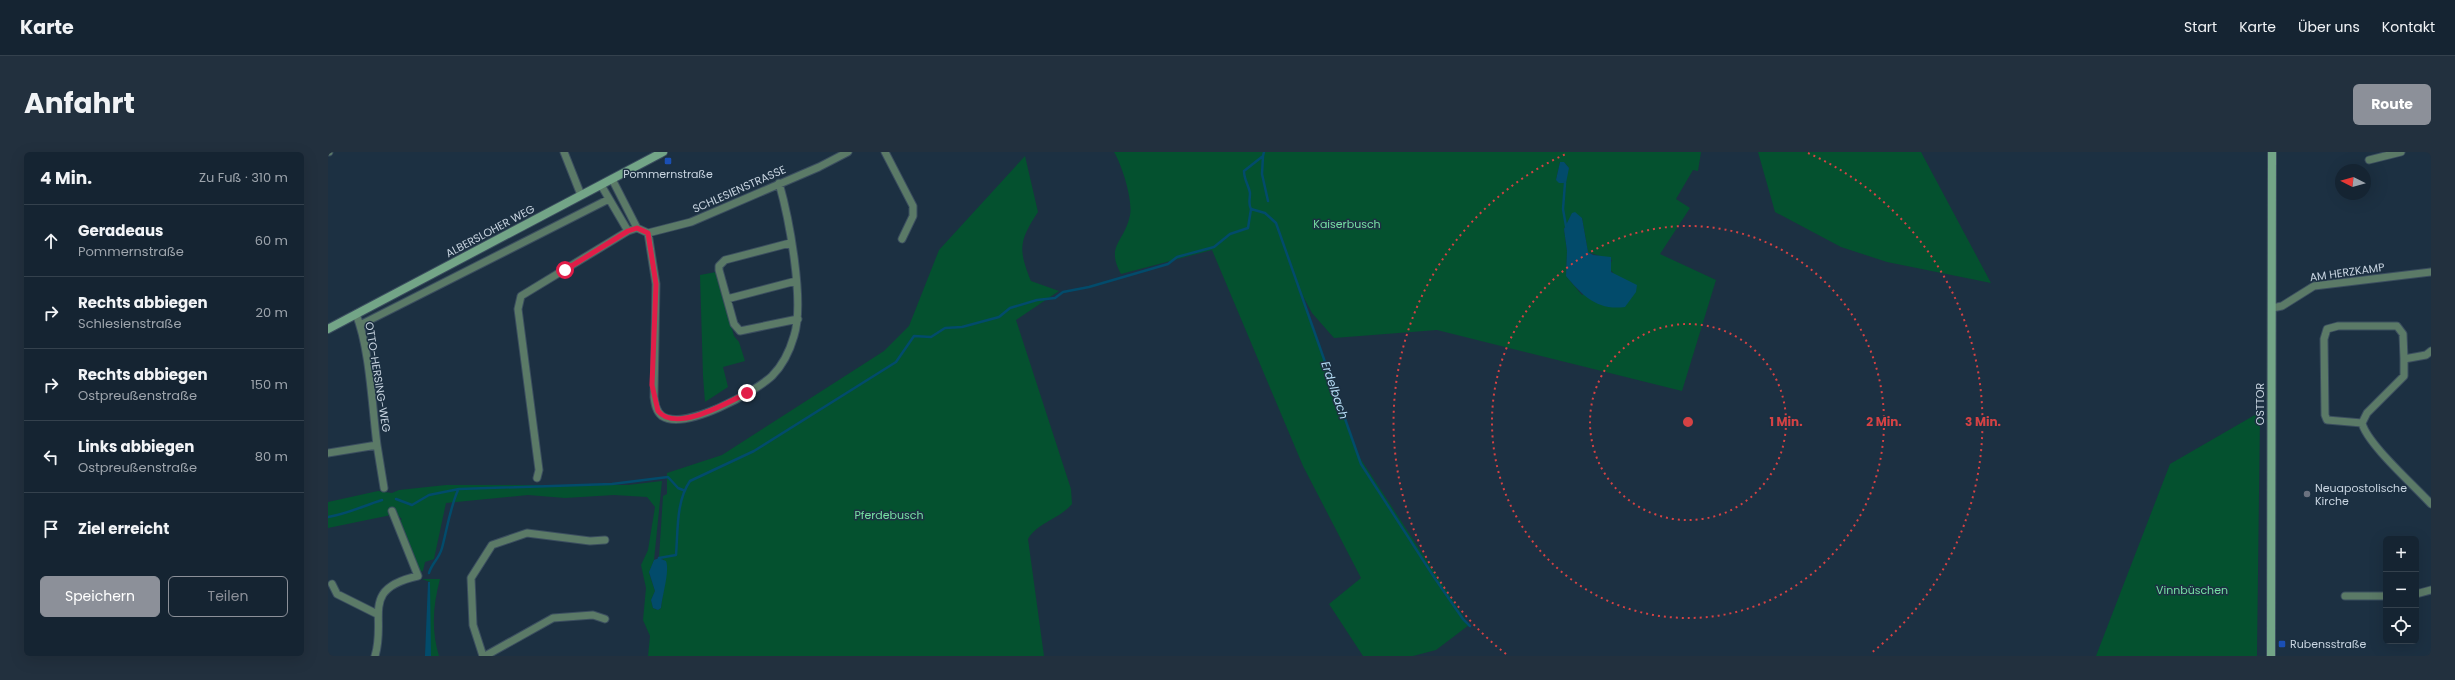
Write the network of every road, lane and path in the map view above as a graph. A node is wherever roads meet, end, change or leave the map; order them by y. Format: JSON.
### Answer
{"nodes":[{"id":1,"x":564,"y":152,"type":"edge"},
{"id":2,"x":663,"y":152,"type":"edge"},
{"id":3,"x":848,"y":152,"type":"edge"},
{"id":4,"x":885,"y":152,"type":"edge"},
{"id":5,"x":2272,"y":152,"type":"edge"},
{"id":6,"x":2402,"y":152,"type":"edge"},
{"id":7,"x":2369,"y":160,"type":"dead end"},
{"id":8,"x":612,"y":179,"type":"junction"},
{"id":9,"x":779,"y":183,"type":"junction"},
{"id":10,"x":601,"y":185,"type":"junction"},
{"id":11,"x":581,"y":195,"type":"junction"},
{"id":12,"x":609,"y":199,"type":"junction"},
{"id":13,"x":637,"y":228,"type":"junction"},
{"id":14,"x":628,"y":231,"type":"junction"},
{"id":15,"x":648,"y":233,"type":"junction"},
{"id":16,"x":902,"y":239,"type":"dead end"},
{"id":17,"x":790,"y":243,"type":"junction"},
{"id":18,"x":2431,"y":272,"type":"edge"},
{"id":19,"x":796,"y":281,"type":"junction"},
{"id":20,"x":727,"y":299,"type":"junction"},
{"id":21,"x":2272,"y":308,"type":"junction"},
{"id":22,"x":356,"y":314,"type":"junction"},
{"id":23,"x":798,"y":318,"type":"junction"},
{"id":24,"x":360,"y":325,"type":"junction"},
{"id":25,"x":328,"y":329,"type":"edge"},
{"id":26,"x":2431,"y":351,"type":"edge"},
{"id":27,"x":2404,"y":359,"type":"junction"},
{"id":28,"x":2362,"y":423,"type":"junction"},
{"id":29,"x":377,"y":445,"type":"junction"},
{"id":30,"x":328,"y":453,"type":"edge"},
{"id":31,"x":537,"y":478,"type":"dead end"},
{"id":32,"x":384,"y":488,"type":"dead end"},
{"id":33,"x":2431,"y":504,"type":"edge"},
{"id":34,"x":392,"y":511,"type":"dead end"},
{"id":35,"x":605,"y":540,"type":"dead end"},
{"id":36,"x":332,"y":584,"type":"dead end"},
{"id":37,"x":2431,"y":590,"type":"edge"},
{"id":38,"x":2419,"y":593,"type":"edge"},
{"id":39,"x":2345,"y":596,"type":"dead end"},
{"id":40,"x":2383,"y":596,"type":"edge"},
{"id":41,"x":377,"y":614,"type":"junction"},
{"id":42,"x":605,"y":619,"type":"dead end"},
{"id":43,"x":375,"y":656,"type":"edge"},
{"id":44,"x":484,"y":656,"type":"edge"},
{"id":45,"x":2271,"y":656,"type":"edge"}],
"edges":[{"from":1,"to":11,"type":"street"},
{"from":2,"to":8,"type":"main road","name":"ALBERSLOHER WEG"},
{"from":3,"to":9,"type":"street","name":"SCHLESIENSTRASSE"},
{"from":4,"to":16,"type":"street"},
{"from":5,"to":21,"type":"main road","name":"OSTTOR"},
{"from":6,"to":7,"type":"street"},
{"from":8,"to":10,"type":"main road","name":"ALBERSLOHER WEG"},
{"from":8,"to":13,"type":"street"},
{"from":9,"to":15,"type":"street","name":"SCHLESIENSTRASSE"},
{"from":9,"to":17,"type":"street"},
{"from":10,"to":11,"type":"main road","name":"ALBERSLOHER WEG"},
{"from":10,"to":12,"type":"street"},
{"from":11,"to":22,"type":"main road","name":"ALBERSLOHER WEG"},
{"from":12,"to":14,"type":"street"},
{"from":12,"to":24,"type":"street"},
{"from":13,"to":14,"type":"street"},
{"from":13,"to":15,"type":"street"},
{"from":14,"to":31,"type":"street"},
{"from":15,"to":23,"type":"street"},
{"from":17,"to":19,"type":"street"},
{"from":17,"to":20,"type":"street"},
{"from":18,"to":21,"type":"street","name":"AM HERZKAMP"},
{"from":19,"to":20,"type":"street"},
{"from":19,"to":23,"type":"street"},
{"from":20,"to":23,"type":"street"},
{"from":21,"to":45,"type":"main road","name":"OSTTOR"},
{"from":22,"to":24,"type":"street","name":"OTTO-HERSING-WEG"},
{"from":22,"to":25,"type":"main road","name":"ALBERSLOHER WEG"},
{"from":24,"to":29,"type":"street","name":"OTTO-HERSING-WEG"},
{"from":26,"to":27,"type":"street"},
{"from":27,"to":28,"type":"street"},
{"from":27,"to":28,"type":"street"},
{"from":28,"to":33,"type":"street"},
{"from":29,"to":30,"type":"street","name":"OTTO-HERSING-WEG"},
{"from":29,"to":32,"type":"street","name":"OTTO-HERSING-WEG"},
{"from":34,"to":41,"type":"street"},
{"from":35,"to":44,"type":"street"},
{"from":36,"to":41,"type":"street"},
{"from":37,"to":38,"type":"street"},
{"from":39,"to":40,"type":"street"},
{"from":41,"to":43,"type":"street"},
{"from":42,"to":44,"type":"street"}]}
